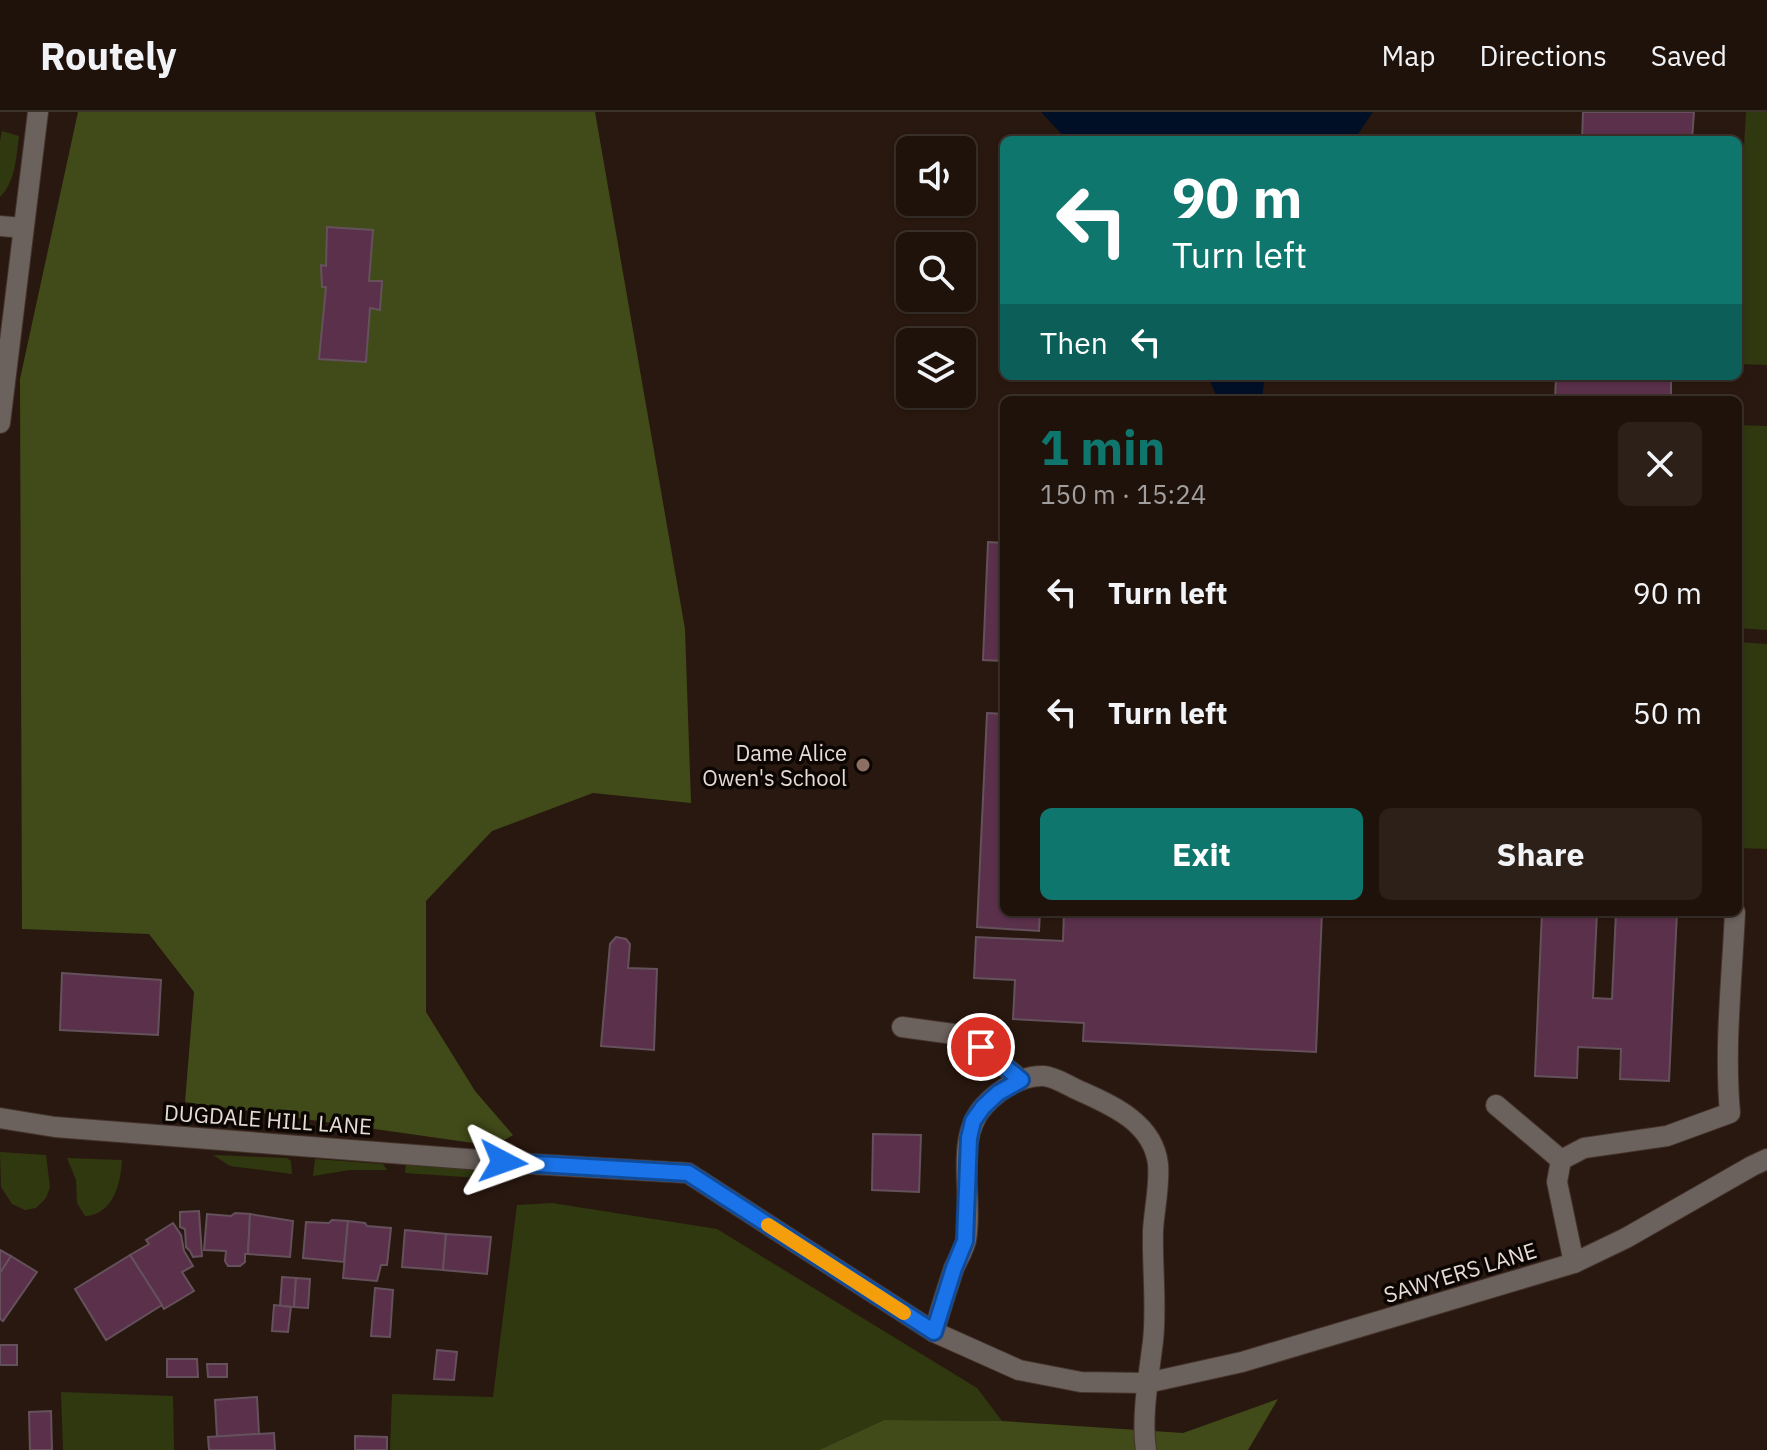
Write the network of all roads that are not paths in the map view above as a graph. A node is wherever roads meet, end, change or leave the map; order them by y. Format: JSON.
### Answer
{"nodes":[{"id":1,"x":38,"y":112,"type":"edge"},
{"id":2,"x":0,"y":226,"type":"edge"},
{"id":3,"x":23,"y":228,"type":"junction"},
{"id":4,"x":0,"y":423,"type":"edge"},
{"id":5,"x":1735,"y":916,"type":"edge"},
{"id":6,"x":902,"y":1027,"type":"dead end"},
{"id":7,"x":1021,"y":1080,"type":"junction"},
{"id":8,"x":1496,"y":1105,"type":"dead end"},
{"id":9,"x":0,"y":1118,"type":"edge"},
{"id":10,"x":1767,"y":1159,"type":"edge"},
{"id":11,"x":1561,"y":1160,"type":"junction"},
{"id":12,"x":1574,"y":1263,"type":"junction"},
{"id":13,"x":934,"y":1332,"type":"junction"},
{"id":14,"x":1147,"y":1383,"type":"junction"},
{"id":15,"x":1146,"y":1450,"type":"edge"}],
"edges":[{"from":1,"to":3,"type":"street"},
{"from":2,"to":3,"type":"street"},
{"from":3,"to":4,"type":"street"},
{"from":5,"to":11,"type":"street"},
{"from":6,"to":7,"type":"street"},
{"from":7,"to":13,"type":"street"},
{"from":7,"to":14,"type":"street"},
{"from":8,"to":11,"type":"street"},
{"from":9,"to":13,"type":"street","name":"DUGDALE HILL LANE"},
{"from":10,"to":12,"type":"street","name":"SAWYERS LANE"},
{"from":11,"to":12,"type":"street"},
{"from":12,"to":14,"type":"street","name":"SAWYERS LANE"},
{"from":13,"to":14,"type":"street","name":"SAWYERS LANE"},
{"from":14,"to":15,"type":"street"}]}
